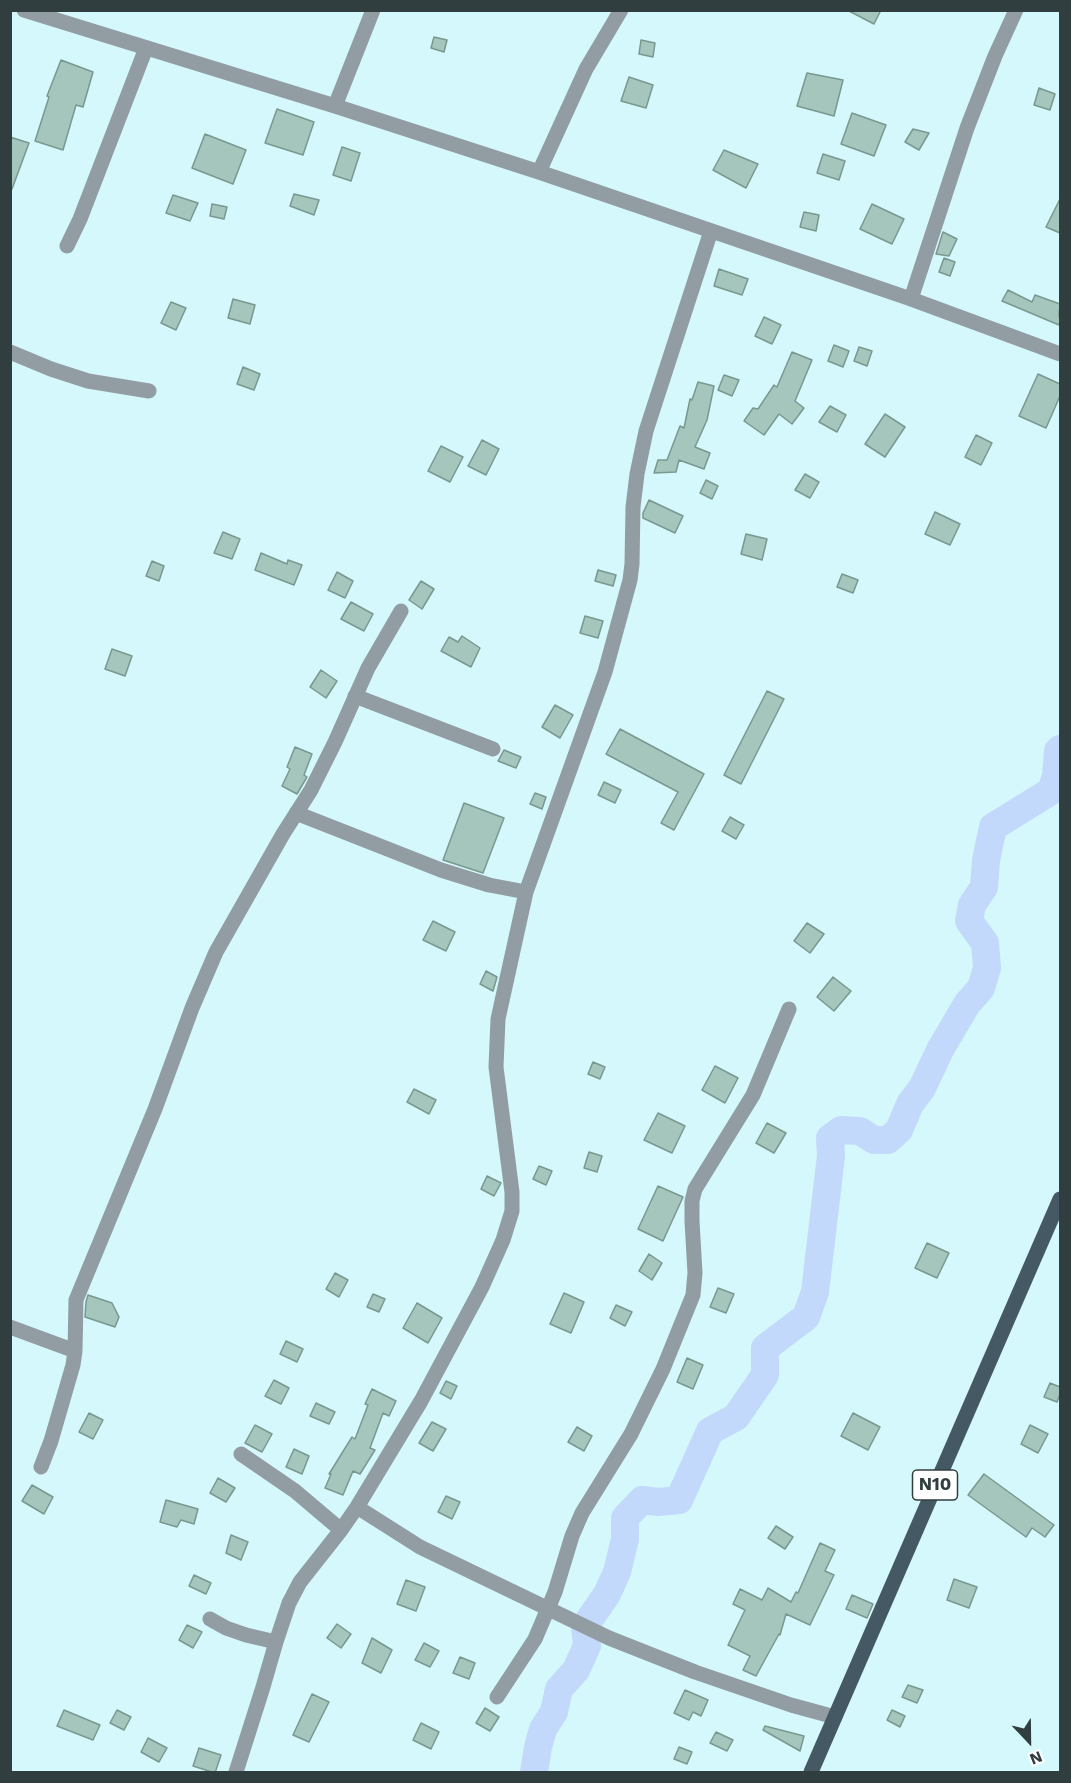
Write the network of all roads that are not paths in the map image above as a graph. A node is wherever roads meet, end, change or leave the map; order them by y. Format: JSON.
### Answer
{"nodes":[{"id":1,"x":24,"y":10,"type":"edge"},
{"id":2,"x":373,"y":10,"type":"edge"},
{"id":3,"x":621,"y":10,"type":"edge"},
{"id":4,"x":1016,"y":10,"type":"edge"},
{"id":5,"x":146,"y":48,"type":"junction"},
{"id":6,"x":335,"y":106,"type":"junction"},
{"id":7,"x":539,"y":171,"type":"junction"},
{"id":8,"x":711,"y":231,"type":"junction"},
{"id":9,"x":67,"y":246,"type":"dead end"},
{"id":10,"x":911,"y":299,"type":"junction"},
{"id":11,"x":10,"y":352,"type":"edge"},
{"id":12,"x":1060,"y":354,"type":"edge"},
{"id":13,"x":150,"y":391,"type":"dead end"},
{"id":14,"x":400,"y":611,"type":"dead end"},
{"id":15,"x":355,"y":696,"type":"junction"},
{"id":16,"x":493,"y":749,"type":"dead end"},
{"id":17,"x":296,"y":813,"type":"junction"},
{"id":18,"x":526,"y":892,"type":"junction"},
{"id":19,"x":789,"y":1009,"type":"dead end"},
{"id":20,"x":1060,"y":1198,"type":"edge"},
{"id":21,"x":10,"y":1327,"type":"edge"},
{"id":22,"x":75,"y":1351,"type":"junction"},
{"id":23,"x":241,"y":1454,"type":"dead end"},
{"id":24,"x":41,"y":1467,"type":"dead end"},
{"id":25,"x":357,"y":1507,"type":"junction"},
{"id":26,"x":341,"y":1530,"type":"junction"},
{"id":27,"x":548,"y":1609,"type":"junction"},
{"id":28,"x":210,"y":1619,"type":"dead end"},
{"id":29,"x":276,"y":1642,"type":"junction"},
{"id":30,"x":497,"y":1697,"type":"dead end"},
{"id":31,"x":835,"y":1717,"type":"junction"},
{"id":32,"x":236,"y":1773,"type":"edge"},
{"id":33,"x":811,"y":1773,"type":"edge"}],
"edges":[{"from":1,"to":5,"type":"street"},
{"from":2,"to":6,"type":"street"},
{"from":3,"to":7,"type":"street"},
{"from":4,"to":10,"type":"street"},
{"from":5,"to":6,"type":"street"},
{"from":5,"to":9,"type":"street"},
{"from":6,"to":7,"type":"street"},
{"from":7,"to":8,"type":"street"},
{"from":8,"to":10,"type":"street"},
{"from":8,"to":18,"type":"street"},
{"from":10,"to":12,"type":"street"},
{"from":11,"to":13,"type":"street"},
{"from":14,"to":15,"type":"street"},
{"from":15,"to":16,"type":"street"},
{"from":15,"to":17,"type":"street"},
{"from":17,"to":18,"type":"street"},
{"from":17,"to":22,"type":"street"},
{"from":18,"to":25,"type":"street"},
{"from":19,"to":27,"type":"street"},
{"from":20,"to":31,"type":"main road","number":"N10"},
{"from":21,"to":22,"type":"street"},
{"from":22,"to":24,"type":"street"},
{"from":23,"to":26,"type":"street"},
{"from":25,"to":26,"type":"street"},
{"from":25,"to":27,"type":"street"},
{"from":26,"to":29,"type":"street"},
{"from":27,"to":30,"type":"street"},
{"from":27,"to":31,"type":"street"},
{"from":28,"to":29,"type":"street"},
{"from":29,"to":32,"type":"street"},
{"from":31,"to":33,"type":"main road","number":"N10"}]}
